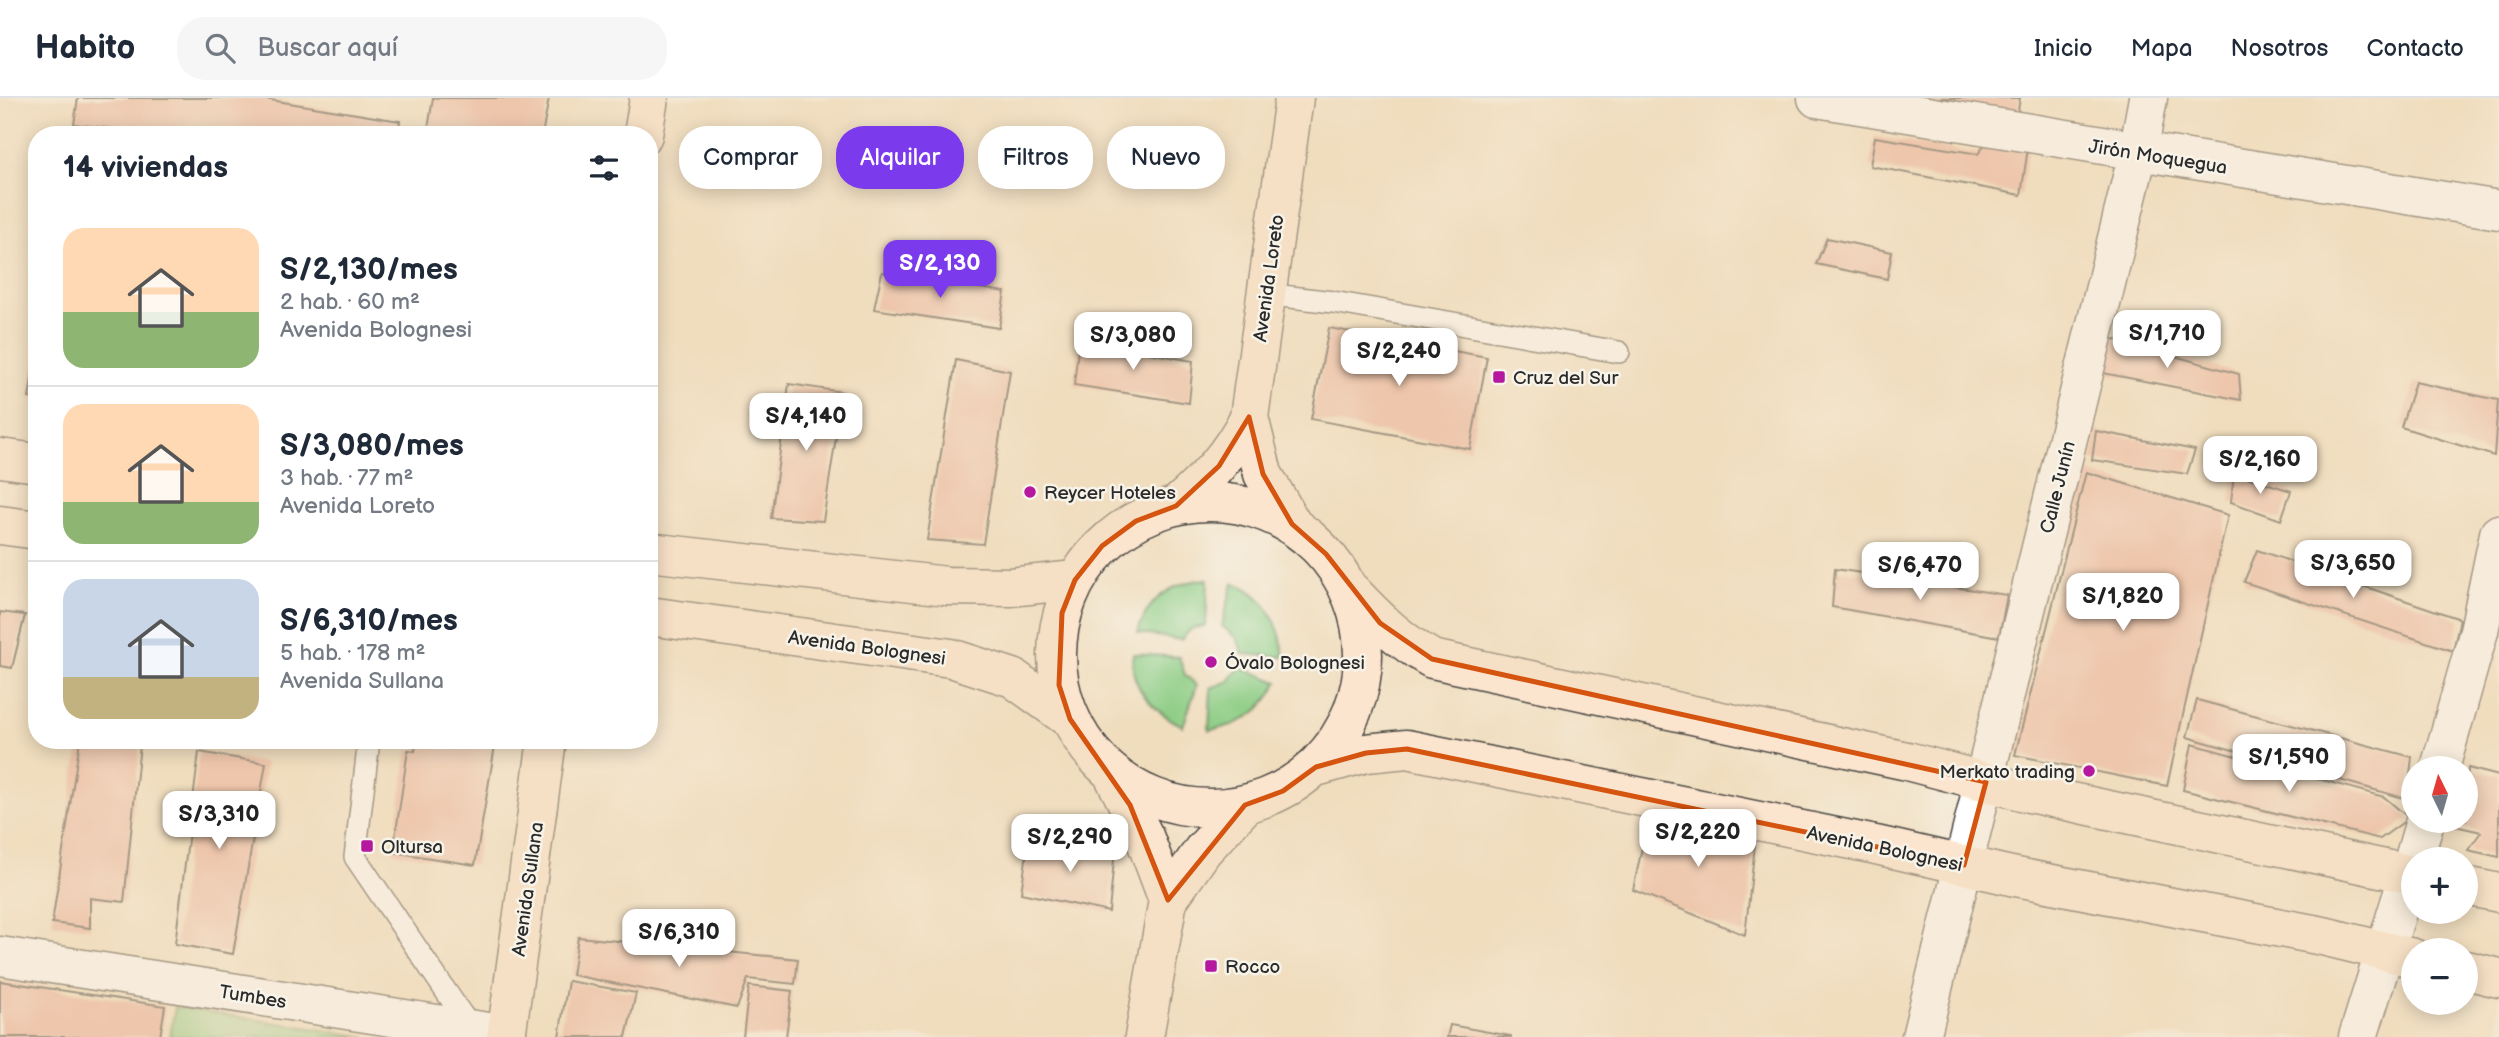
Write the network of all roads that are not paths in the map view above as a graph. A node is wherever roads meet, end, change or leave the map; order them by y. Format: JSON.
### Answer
{"nodes":[{"id":1,"x":649,"y":98,"type":"edge"},
{"id":2,"x":1294,"y":98,"type":"edge"},
{"id":3,"x":1817,"y":98,"type":"edge"},
{"id":4,"x":2148,"y":98,"type":"edge"},
{"id":5,"x":644,"y":126,"type":"edge"},
{"id":6,"x":2138,"y":153,"type":"junction"},
{"id":7,"x":2499,"y":210,"type":"edge"},
{"id":8,"x":1265,"y":294,"type":"junction"},
{"id":9,"x":1619,"y":352,"type":"dead end"},
{"id":10,"x":1249,"y":417,"type":"junction"},
{"id":11,"x":0,"y":458,"type":"edge"},
{"id":12,"x":28,"y":462,"type":"edge"},
{"id":13,"x":1176,"y":506,"type":"junction"},
{"id":14,"x":0,"y":524,"type":"edge"},
{"id":15,"x":1292,"y":524,"type":"junction"},
{"id":16,"x":28,"y":529,"type":"edge"},
{"id":17,"x":2499,"y":534,"type":"edge"},
{"id":18,"x":658,"y":553,"type":"edge"},
{"id":19,"x":1075,"y":580,"type":"junction"},
{"id":20,"x":1351,"y":591,"type":"junction"},
{"id":21,"x":658,"y":617,"type":"edge"},
{"id":22,"x":1070,"y":719,"type":"junction"},
{"id":23,"x":368,"y":749,"type":"edge"},
{"id":24,"x":545,"y":749,"type":"edge"},
{"id":25,"x":2443,"y":756,"type":"edge"},
{"id":26,"x":1316,"y":767,"type":"junction"},
{"id":27,"x":1113,"y":775,"type":"junction"},
{"id":28,"x":1986,"y":782,"type":"junction"},
{"id":29,"x":1245,"y":805,"type":"junction"},
{"id":30,"x":1964,"y":865,"type":"junction"},
{"id":31,"x":2401,"y":865,"type":"edge"},
{"id":32,"x":2478,"y":889,"type":"edge"},
{"id":33,"x":2499,"y":893,"type":"edge"},
{"id":34,"x":1168,"y":900,"type":"junction"},
{"id":35,"x":2404,"y":924,"type":"edge"},
{"id":36,"x":2399,"y":954,"type":"edge"},
{"id":37,"x":0,"y":956,"type":"edge"},
{"id":38,"x":2478,"y":973,"type":"edge"},
{"id":39,"x":2499,"y":978,"type":"edge"},
{"id":40,"x":495,"y":1034,"type":"edge"},
{"id":41,"x":1144,"y":1037,"type":"edge"},
{"id":42,"x":1921,"y":1037,"type":"edge"},
{"id":43,"x":2358,"y":1037,"type":"edge"}],
"edges":[{"from":1,"to":5,"type":"main road"},
{"from":2,"to":8,"type":"main road","name":"Avenida Loreto"},
{"from":3,"to":6,"type":"street","name":"Jirón Moquegua"},
{"from":4,"to":6,"type":"street","name":"Calle Junín"},
{"from":6,"to":7,"type":"street","name":"Jirón Moquegua"},
{"from":6,"to":28,"type":"street","name":"Calle Junín"},
{"from":8,"to":9,"type":"lane"},
{"from":8,"to":10,"type":"main road","name":"Avenida Loreto"},
{"from":10,"to":13,"type":"main road","name":"Avenida Loreto"},
{"from":10,"to":15,"type":"main road","name":"Avenida Loreto"},
{"from":11,"to":12,"type":"main road"},
{"from":13,"to":15,"type":"main road"},
{"from":13,"to":19,"type":"main road"},
{"from":14,"to":16,"type":"main road"},
{"from":15,"to":20,"type":"main road"},
{"from":17,"to":25,"type":"street"},
{"from":18,"to":19,"type":"main road"},
{"from":19,"to":22,"type":"main road"},
{"from":20,"to":26,"type":"main road"},
{"from":20,"to":28,"type":"main road"},
{"from":21,"to":22,"type":"main road","name":"Avenida Bolognesi"},
{"from":22,"to":27,"type":"main road"},
{"from":23,"to":40,"type":"lane"},
{"from":24,"to":40,"type":"main road","name":"Avenida Sullana"},
{"from":26,"to":29,"type":"main road"},
{"from":26,"to":30,"type":"main road","name":"Avenida Bolognesi"},
{"from":27,"to":29,"type":"main road"},
{"from":27,"to":34,"type":"main road"},
{"from":28,"to":30,"type":"street","name":"Calle Junín"},
{"from":28,"to":31,"type":"main road"},
{"from":29,"to":34,"type":"main road"},
{"from":30,"to":36,"type":"main road","name":"Avenida Bolognesi"},
{"from":30,"to":42,"type":"street","name":"Calle Junín"},
{"from":32,"to":33,"type":"main road"},
{"from":34,"to":41,"type":"main road"},
{"from":35,"to":36,"type":"street"},
{"from":36,"to":43,"type":"street"},
{"from":37,"to":40,"type":"street","name":"Tumbes"},
{"from":38,"to":39,"type":"main road"}]}
